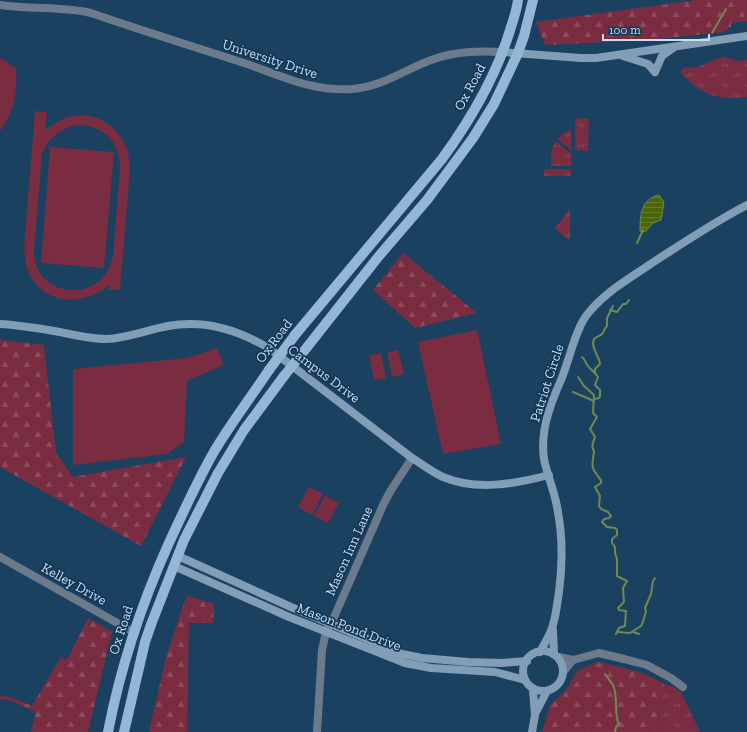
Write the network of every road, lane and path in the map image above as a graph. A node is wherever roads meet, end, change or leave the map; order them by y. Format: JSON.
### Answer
{"nodes":[{"id":1,"x":518,"y":0,"type":"edge"},
{"id":2,"x":533,"y":0,"type":"edge"},
{"id":3,"x":0,"y":4,"type":"edge"},
{"id":4,"x":747,"y":36,"type":"edge"},
{"id":5,"x":675,"y":47,"type":"junction"},
{"id":6,"x":503,"y":52,"type":"junction"},
{"id":7,"x":518,"y":53,"type":"junction"},
{"id":8,"x":618,"y":55,"type":"junction"},
{"id":9,"x":747,"y":204,"type":"edge"},
{"id":10,"x":0,"y":324,"type":"edge"},
{"id":11,"x":412,"y":458,"type":"junction"},
{"id":12,"x":549,"y":475,"type":"junction"},
{"id":13,"x":0,"y":557,"type":"edge"},
{"id":14,"x":176,"y":561,"type":"junction"},
{"id":15,"x":152,"y":622,"type":"junction"},
{"id":16,"x":331,"y":624,"type":"junction"},
{"id":17,"x":553,"y":627,"type":"junction"},
{"id":18,"x":326,"y":632,"type":"junction"},
{"id":19,"x":135,"y":633,"type":"junction"},
{"id":20,"x":540,"y":652,"type":"junction"},
{"id":21,"x":556,"y":656,"type":"junction"},
{"id":22,"x":574,"y":660,"type":"junction"},
{"id":23,"x":527,"y":661,"type":"junction"},
{"id":24,"x":140,"y":667,"type":"junction"},
{"id":25,"x":564,"y":671,"type":"junction"},
{"id":26,"x":525,"y":680,"type":"junction"},
{"id":27,"x":684,"y":687,"type":"dead end"},
{"id":28,"x":533,"y":690,"type":"junction"},
{"id":29,"x":547,"y":692,"type":"junction"},
{"id":30,"x":535,"y":715,"type":"junction"},
{"id":31,"x":108,"y":732,"type":"edge"},
{"id":32,"x":124,"y":732,"type":"edge"},
{"id":33,"x":317,"y":732,"type":"edge"},
{"id":34,"x":532,"y":732,"type":"edge"}],
"edges":[{"from":1,"to":6,"type":"main road","name":"Ox Road"},
{"from":2,"to":7,"type":"main road","name":"Ox Road"},
{"from":3,"to":6,"type":"street","name":"University Drive"},
{"from":4,"to":5,"type":"street","name":"University Drive"},
{"from":5,"to":8,"type":"street","name":"University Drive"},
{"from":5,"to":8,"type":"street"},
{"from":6,"to":7,"type":"street","name":"University Drive"},
{"from":6,"to":19,"type":"main road","name":"Ox Road","bridge":true},
{"from":7,"to":8,"type":"street","name":"University Drive"},
{"from":7,"to":14,"type":"main road","name":"Ox Road","bridge":true},
{"from":9,"to":12,"type":"street","name":"Patriot Circle"},
{"from":10,"to":11,"type":"street","name":"Campus Drive"},
{"from":11,"to":12,"type":"street","name":"Campus Drive"},
{"from":11,"to":16,"type":"street","name":"Mason Inn Lane"},
{"from":12,"to":17,"type":"street","name":"Patriot Circle"},
{"from":13,"to":19,"type":"street","name":"Kelley Drive"},
{"from":14,"to":15,"type":"main road","name":"Ox Road"},
{"from":14,"to":16,"type":"street","name":"Mason Pond Drive"},
{"from":14,"to":18,"type":"street","name":"Mason Pond Drive"},
{"from":15,"to":19,"type":"main road"},
{"from":15,"to":24,"type":"main road","name":"Ox Road"},
{"from":16,"to":18,"type":"street","name":"Mason Inn Lane"},
{"from":16,"to":23,"type":"street","name":"Mason Pond Drive"},
{"from":17,"to":20,"type":"street","name":"Patriot Circle"},
{"from":17,"to":21,"type":"street"},
{"from":18,"to":26,"type":"street","name":"Mason Pond Drive"},
{"from":18,"to":33,"type":"street","name":"Mason Inn Lane"},
{"from":19,"to":24,"type":"main road"},
{"from":19,"to":31,"type":"main road","name":"Ox Road"},
{"from":20,"to":21,"type":"street"},
{"from":20,"to":23,"type":"street","name":"Patriot Circle"},
{"from":21,"to":22,"type":"street"},
{"from":21,"to":25,"type":"street"},
{"from":22,"to":25,"type":"street"},
{"from":22,"to":27,"type":"street"},
{"from":23,"to":26,"type":"street"},
{"from":24,"to":32,"type":"main road","name":"Ox Road"},
{"from":25,"to":29,"type":"street"},
{"from":26,"to":28,"type":"street"},
{"from":28,"to":29,"type":"street"},
{"from":28,"to":30,"type":"street"},
{"from":29,"to":30,"type":"street"},
{"from":30,"to":34,"type":"street"}]}
